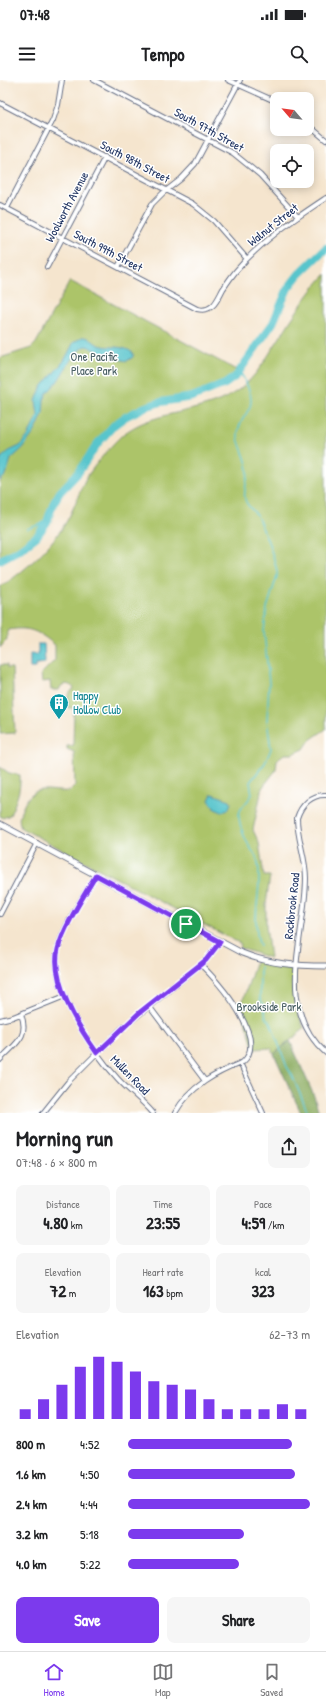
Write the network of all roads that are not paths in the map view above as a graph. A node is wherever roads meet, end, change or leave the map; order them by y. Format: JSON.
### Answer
{"nodes":[{"id":1,"x":62,"y":80,"type":"edge"},
{"id":2,"x":94,"y":80,"type":"edge"},
{"id":3,"x":228,"y":80,"type":"edge"},
{"id":4,"x":240,"y":80,"type":"edge"},
{"id":5,"x":238,"y":85,"type":"junction"},
{"id":6,"x":270,"y":99,"type":"edge"},
{"id":7,"x":0,"y":103,"type":"edge"},
{"id":8,"x":49,"y":128,"type":"junction"},
{"id":9,"x":314,"y":130,"type":"edge"},
{"id":10,"x":209,"y":140,"type":"junction"},
{"id":11,"x":326,"y":140,"type":"edge"},
{"id":12,"x":105,"y":157,"type":"junction"},
{"id":13,"x":167,"y":190,"type":"junction"},
{"id":14,"x":326,"y":198,"type":"edge"},
{"id":15,"x":0,"y":205,"type":"edge"},
{"id":16,"x":6,"y":208,"type":"junction"},
{"id":17,"x":298,"y":217,"type":"junction"},
{"id":18,"x":62,"y":238,"type":"junction"},
{"id":19,"x":246,"y":259,"type":"junction"},
{"id":20,"x":47,"y":267,"type":"dead end"},
{"id":21,"x":118,"y":267,"type":"junction"},
{"id":22,"x":208,"y":309,"type":"joint"},
{"id":23,"x":326,"y":794,"type":"edge"},
{"id":24,"x":0,"y":824,"type":"edge"},
{"id":25,"x":37,"y":844,"type":"junction"},
{"id":26,"x":96,"y":875,"type":"junction"},
{"id":27,"x":0,"y":914,"type":"edge"},
{"id":28,"x":220,"y":942,"type":"junction"},
{"id":29,"x":201,"y":965,"type":"junction"},
{"id":30,"x":297,"y":966,"type":"junction"},
{"id":31,"x":326,"y":966,"type":"edge"},
{"id":32,"x":65,"y":996,"type":"junction"},
{"id":33,"x":149,"y":1006,"type":"junction"},
{"id":34,"x":21,"y":1014,"type":"junction"},
{"id":35,"x":0,"y":1020,"type":"edge"},
{"id":36,"x":97,"y":1053,"type":"junction"},
{"id":37,"x":326,"y":1053,"type":"edge"},
{"id":38,"x":0,"y":1060,"type":"edge"},
{"id":39,"x":240,"y":1063,"type":"junction"},
{"id":40,"x":205,"y":1081,"type":"junction"},
{"id":41,"x":44,"y":1113,"type":"edge"},
{"id":42,"x":153,"y":1113,"type":"edge"},
{"id":43,"x":175,"y":1113,"type":"edge"},
{"id":44,"x":263,"y":1113,"type":"edge"}],
"edges":[{"from":1,"to":8,"type":"street"},
{"from":2,"to":10,"type":"street","name":"South 97th Street"},
{"from":3,"to":5,"type":"street"},
{"from":4,"to":5,"type":"street"},
{"from":5,"to":6,"type":"street"},
{"from":5,"to":10,"type":"street"},
{"from":7,"to":8,"type":"street","name":"South 98th Street"},
{"from":8,"to":12,"type":"street","name":"South 98th Street"},
{"from":8,"to":16,"type":"street"},
{"from":9,"to":11,"type":"street"},
{"from":10,"to":13,"type":"street"},
{"from":10,"to":17,"type":"street","name":"South 97th Street"},
{"from":12,"to":13,"type":"street","name":"South 98th Street"},
{"from":12,"to":18,"type":"street","name":"Woolworth Avenue"},
{"from":13,"to":19,"type":"street","name":"South 98th Street"},
{"from":13,"to":21,"type":"street"},
{"from":14,"to":17,"type":"street","name":"Walnut Street"},
{"from":15,"to":16,"type":"street","name":"South 99th Street"},
{"from":16,"to":18,"type":"street","name":"South 99th Street"},
{"from":17,"to":19,"type":"street","name":"Walnut Street"},
{"from":18,"to":20,"type":"street","name":"Woolworth Avenue"},
{"from":18,"to":21,"type":"street","name":"South 99th Street"},
{"from":19,"to":22,"type":"street","name":"Walnut Street"},
{"from":21,"to":22,"type":"street","name":"South 99th Street"},
{"from":23,"to":30,"type":"street","name":"Rockbrook Road"},
{"from":24,"to":25,"type":"street"},
{"from":25,"to":26,"type":"street"},
{"from":25,"to":27,"type":"street"},
{"from":26,"to":28,"type":"street"},
{"from":26,"to":32,"type":"street","name":"Mullen Road"},
{"from":28,"to":29,"type":"street"},
{"from":28,"to":30,"type":"street"},
{"from":29,"to":33,"type":"street"},
{"from":29,"to":39,"type":"street"},
{"from":30,"to":31,"type":"street"},
{"from":30,"to":37,"type":"street","name":"Rockbrook Road"},
{"from":32,"to":34,"type":"street"},
{"from":32,"to":36,"type":"street","name":"Mullen Road"},
{"from":33,"to":36,"type":"street"},
{"from":33,"to":40,"type":"street"},
{"from":34,"to":35,"type":"street"},
{"from":34,"to":38,"type":"street"},
{"from":36,"to":41,"type":"street"},
{"from":36,"to":42,"type":"street","name":"Mullen Road"},
{"from":39,"to":40,"type":"street"},
{"from":39,"to":44,"type":"street"},
{"from":40,"to":43,"type":"street"}]}
